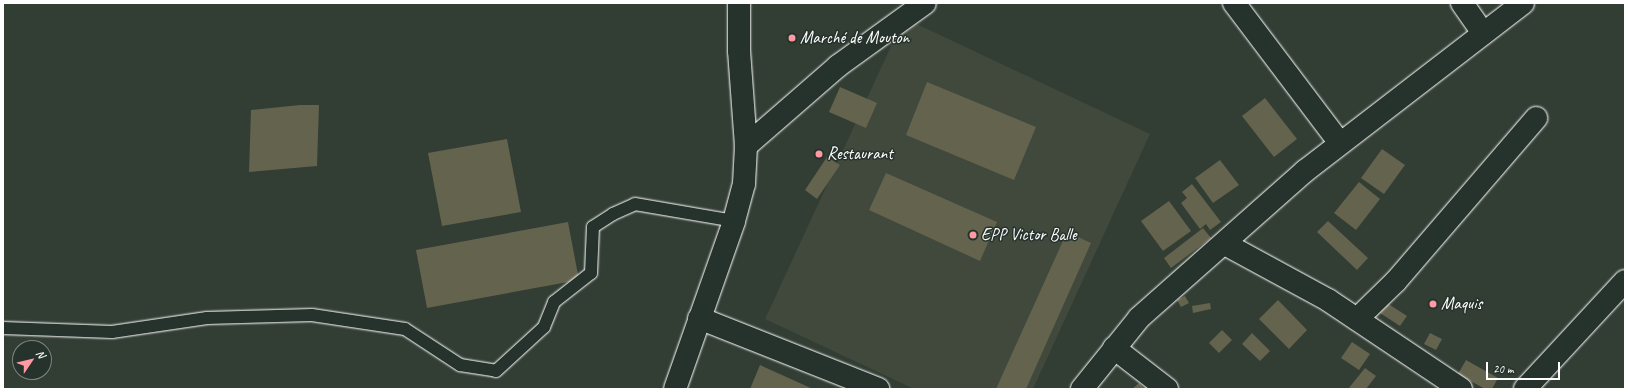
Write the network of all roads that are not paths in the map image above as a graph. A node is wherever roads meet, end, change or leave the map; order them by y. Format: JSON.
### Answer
{"nodes":[{"id":1,"x":739,"y":3,"type":"edge"},
{"id":2,"x":925,"y":3,"type":"edge"},
{"id":3,"x":1234,"y":3,"type":"edge"},
{"id":4,"x":1462,"y":3,"type":"edge"},
{"id":5,"x":1523,"y":3,"type":"edge"},
{"id":6,"x":1483,"y":33,"type":"junction"},
{"id":7,"x":1536,"y":118,"type":"dead end"},
{"id":8,"x":1339,"y":142,"type":"junction"},
{"id":9,"x":746,"y":146,"type":"junction"},
{"id":10,"x":734,"y":220,"type":"junction"},
{"id":11,"x":1225,"y":244,"type":"junction"},
{"id":12,"x":1625,"y":281,"type":"edge"},
{"id":13,"x":700,"y":318,"type":"junction"},
{"id":14,"x":1357,"y":319,"type":"junction"},
{"id":15,"x":3,"y":328,"type":"edge"},
{"id":16,"x":1114,"y":348,"type":"junction"},
{"id":17,"x":675,"y":389,"type":"edge"},
{"id":18,"x":878,"y":389,"type":"edge"},
{"id":19,"x":1082,"y":389,"type":"edge"},
{"id":20,"x":1167,"y":389,"type":"edge"},
{"id":21,"x":1461,"y":389,"type":"edge"},
{"id":22,"x":1525,"y":389,"type":"edge"}],
"edges":[{"from":1,"to":9,"type":"street"},
{"from":2,"to":9,"type":"street"},
{"from":3,"to":8,"type":"street"},
{"from":4,"to":6,"type":"street"},
{"from":5,"to":6,"type":"street"},
{"from":6,"to":8,"type":"street"},
{"from":7,"to":14,"type":"street"},
{"from":8,"to":11,"type":"street"},
{"from":9,"to":10,"type":"street"},
{"from":10,"to":13,"type":"street"},
{"from":10,"to":15,"type":"lane"},
{"from":11,"to":14,"type":"street"},
{"from":11,"to":16,"type":"street"},
{"from":12,"to":22,"type":"street"},
{"from":13,"to":17,"type":"street"},
{"from":13,"to":18,"type":"street"},
{"from":14,"to":21,"type":"street"},
{"from":16,"to":19,"type":"street"},
{"from":16,"to":20,"type":"street"}]}
